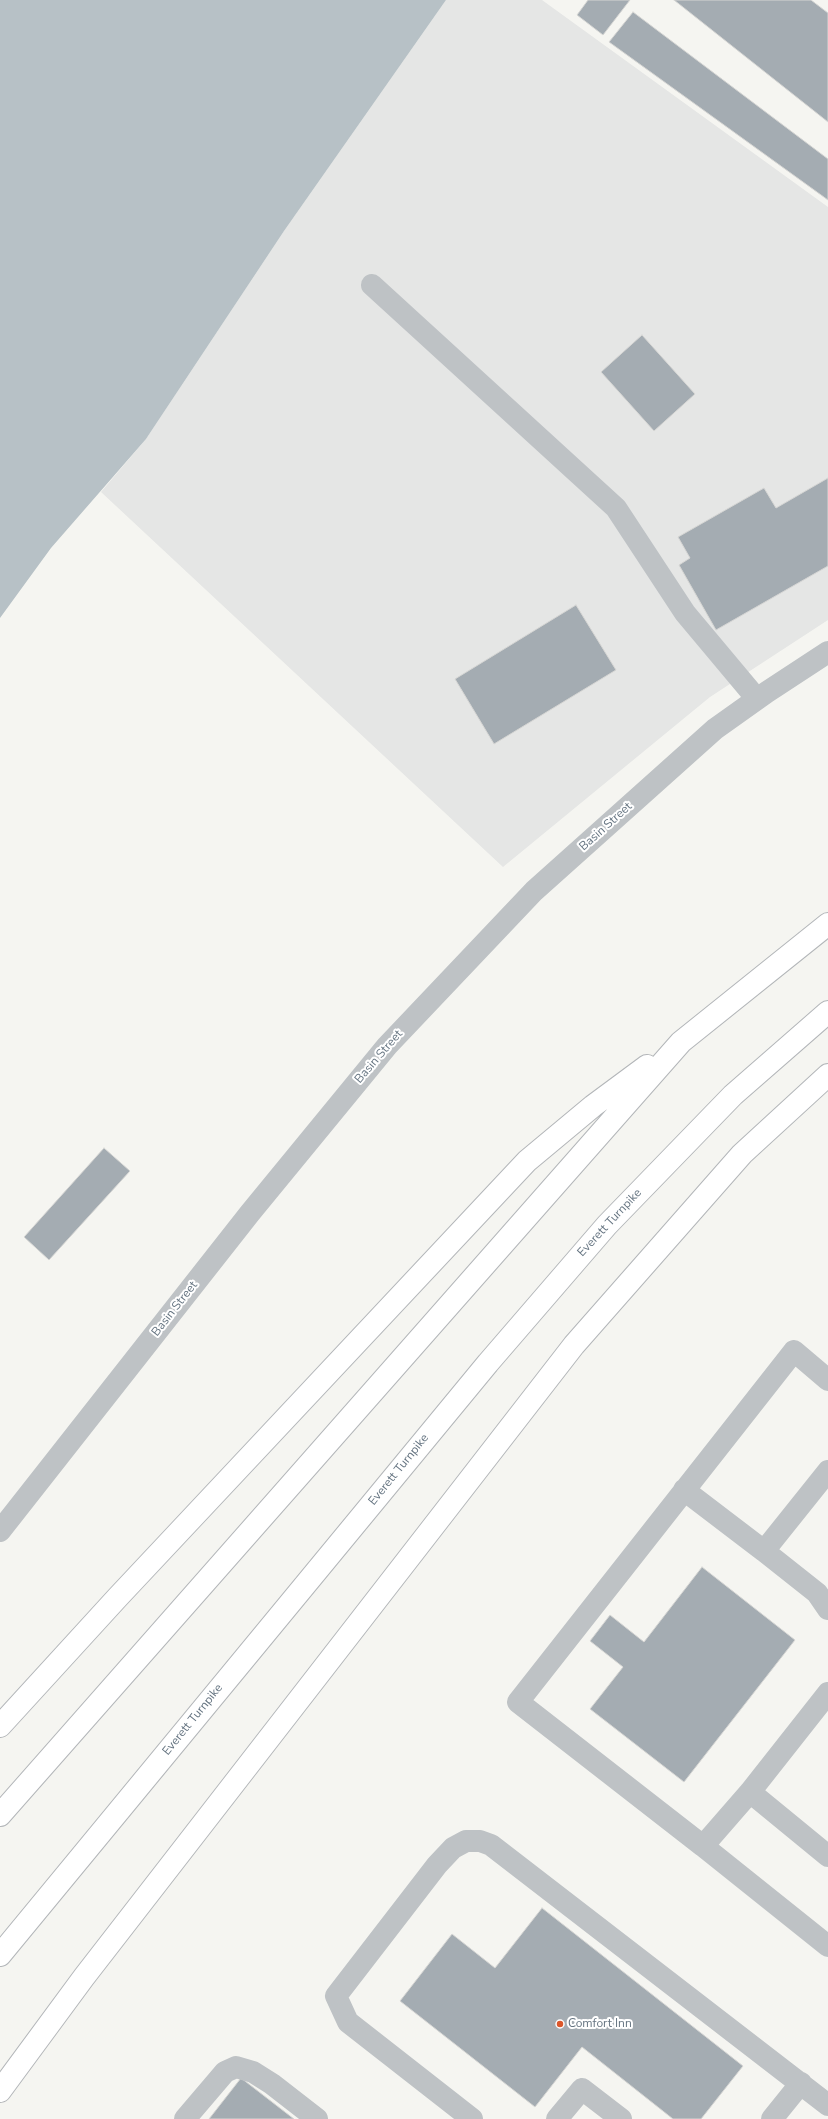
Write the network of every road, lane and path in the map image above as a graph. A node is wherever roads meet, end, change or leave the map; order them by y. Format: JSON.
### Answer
{"nodes":[{"id":1,"x":372,"y":285,"type":"dead end"},
{"id":2,"x":828,"y":652,"type":"edge"},
{"id":3,"x":757,"y":699,"type":"junction"},
{"id":4,"x":828,"y":924,"type":"edge"},
{"id":5,"x":828,"y":1012,"type":"edge"},
{"id":6,"x":681,"y":1042,"type":"junction"},
{"id":7,"x":828,"y":1076,"type":"edge"},
{"id":8,"x":828,"y":1380,"type":"edge"},
{"id":9,"x":828,"y":1471,"type":"edge"},
{"id":10,"x":684,"y":1490,"type":"junction"},
{"id":11,"x":0,"y":1531,"type":"edge"},
{"id":12,"x":764,"y":1551,"type":"junction"},
{"id":13,"x":828,"y":1608,"type":"edge"},
{"id":14,"x":828,"y":1693,"type":"edge"},
{"id":15,"x":0,"y":1726,"type":"edge"},
{"id":16,"x":750,"y":1792,"type":"junction"},
{"id":17,"x":0,"y":1815,"type":"edge"},
{"id":18,"x":703,"y":1846,"type":"junction"},
{"id":19,"x":827,"y":1853,"type":"edge"},
{"id":20,"x":828,"y":1946,"type":"edge"},
{"id":21,"x":0,"y":1955,"type":"edge"},
{"id":22,"x":801,"y":2083,"type":"junction"},
{"id":23,"x":0,"y":2091,"type":"edge"},
{"id":24,"x":828,"y":2105,"type":"edge"},
{"id":25,"x":186,"y":2119,"type":"edge"},
{"id":26,"x":317,"y":2119,"type":"edge"},
{"id":27,"x":472,"y":2119,"type":"edge"},
{"id":28,"x":557,"y":2119,"type":"edge"},
{"id":29,"x":621,"y":2119,"type":"edge"},
{"id":30,"x":772,"y":2119,"type":"edge"}],
"edges":[{"from":1,"to":3,"type":"street"},
{"from":2,"to":3,"type":"street","name":"Basin Street"},
{"from":3,"to":11,"type":"street","name":"Basin Street"},
{"from":4,"to":6,"type":"highway"},
{"from":5,"to":21,"type":"highway","name":"Everett Turnpike"},
{"from":6,"to":15,"type":"highway"},
{"from":6,"to":17,"type":"highway"},
{"from":7,"to":23,"type":"highway"},
{"from":8,"to":10,"type":"street"},
{"from":9,"to":12,"type":"street"},
{"from":10,"to":12,"type":"street"},
{"from":10,"to":18,"type":"street"},
{"from":12,"to":13,"type":"street"},
{"from":14,"to":16,"type":"street"},
{"from":16,"to":18,"type":"street"},
{"from":16,"to":19,"type":"street"},
{"from":18,"to":20,"type":"street"},
{"from":22,"to":24,"type":"street"},
{"from":22,"to":27,"type":"street"},
{"from":22,"to":30,"type":"street"},
{"from":25,"to":26,"type":"street"},
{"from":28,"to":29,"type":"street"}]}
